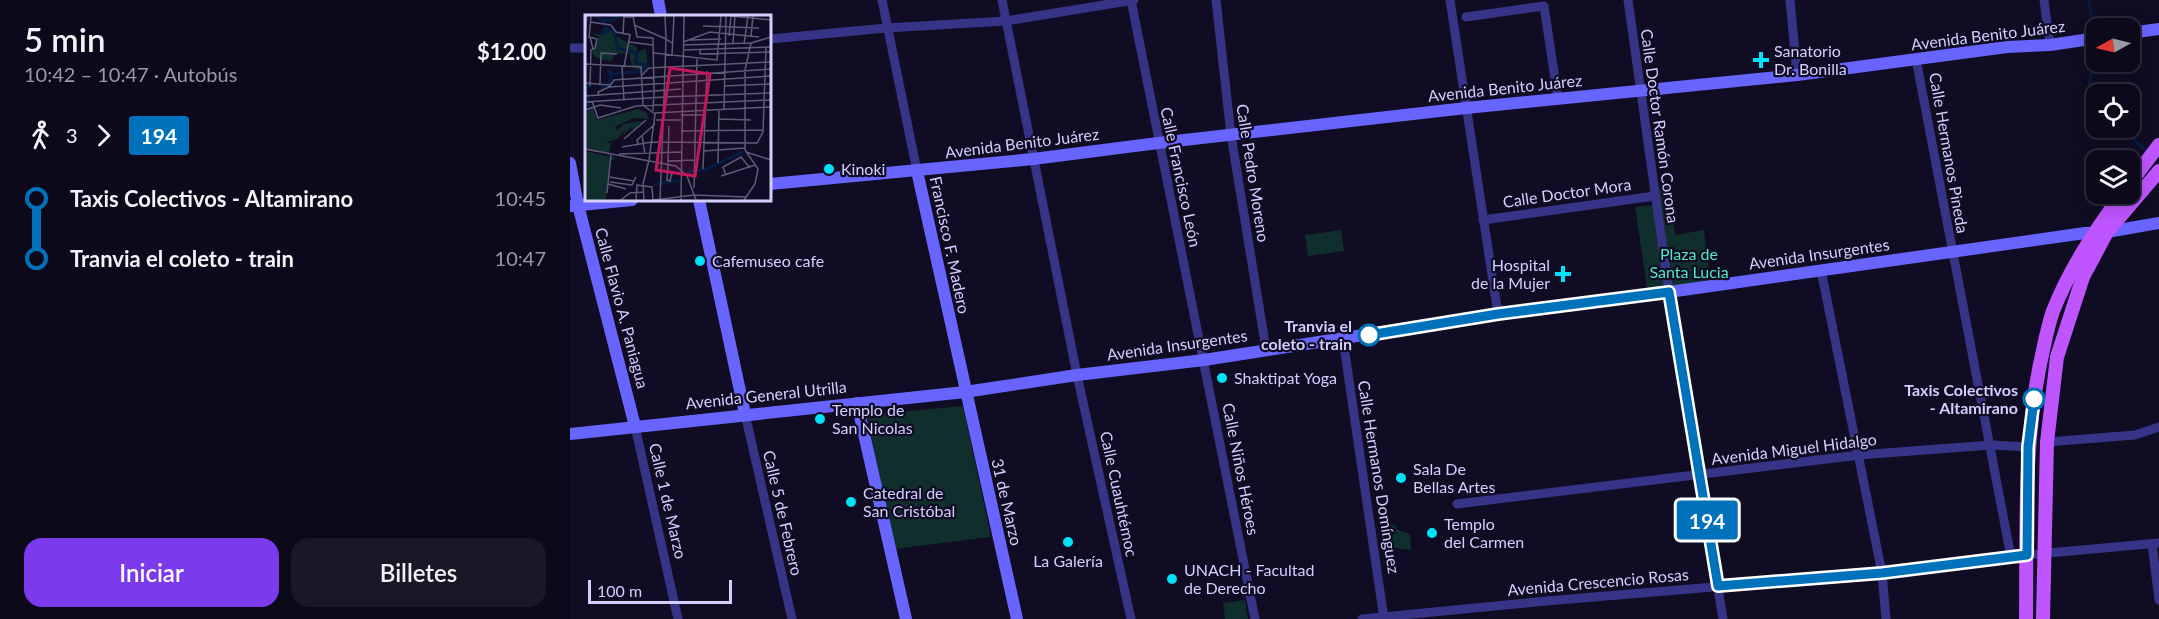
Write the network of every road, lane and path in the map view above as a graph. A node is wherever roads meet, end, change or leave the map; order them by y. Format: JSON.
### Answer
{"nodes":[{"id":1,"x":658,"y":0,"type":"edge"},
{"id":2,"x":882,"y":0,"type":"edge"},
{"id":3,"x":1002,"y":0,"type":"edge"},
{"id":4,"x":1131,"y":0,"type":"edge"},
{"id":5,"x":1137,"y":0,"type":"edge"},
{"id":6,"x":1216,"y":0,"type":"edge"},
{"id":7,"x":1449,"y":0,"type":"edge"},
{"id":8,"x":1628,"y":0,"type":"edge"},
{"id":9,"x":1790,"y":0,"type":"edge"},
{"id":10,"x":2043,"y":0,"type":"edge"},
{"id":11,"x":661,"y":15,"type":"edge"},
{"id":12,"x":1466,"y":17,"type":"dead end"},
{"id":13,"x":1005,"y":21,"type":"junction"},
{"id":14,"x":886,"y":28,"type":"junction"},
{"id":15,"x":2159,"y":29,"type":"edge"},
{"id":16,"x":2140,"y":32,"type":"edge"},
{"id":17,"x":771,"y":39,"type":"edge"},
{"id":18,"x":2086,"y":40,"type":"edge"},
{"id":19,"x":2050,"y":45,"type":"junction"},
{"id":20,"x":1916,"y":60,"type":"junction"},
{"id":21,"x":1797,"y":75,"type":"junction"},
{"id":22,"x":1639,"y":91,"type":"junction"},
{"id":23,"x":1558,"y":99,"type":"junction"},
{"id":24,"x":1466,"y":108,"type":"junction"},
{"id":25,"x":1231,"y":135,"type":"junction"},
{"id":26,"x":1158,"y":143,"type":"junction"},
{"id":27,"x":2159,"y":145,"type":"edge"},
{"id":28,"x":1033,"y":159,"type":"junction"},
{"id":29,"x":570,"y":163,"type":"edge"},
{"id":30,"x":2140,"y":169,"type":"edge"},
{"id":31,"x":917,"y":171,"type":"junction"},
{"id":32,"x":2157,"y":173,"type":"edge"},
{"id":33,"x":771,"y":184,"type":"edge"},
{"id":34,"x":1655,"y":196,"type":"junction"},
{"id":35,"x":622,"y":201,"type":"edge"},
{"id":36,"x":699,"y":201,"type":"edge"},
{"id":37,"x":2116,"y":204,"type":"edge"},
{"id":38,"x":574,"y":206,"type":"edge"},
{"id":39,"x":1484,"y":220,"type":"junction"},
{"id":40,"x":2159,"y":224,"type":"edge"},
{"id":41,"x":2100,"y":232,"type":"junction"},
{"id":42,"x":1952,"y":252,"type":"junction"},
{"id":43,"x":1821,"y":270,"type":"junction"},
{"id":44,"x":1669,"y":292,"type":"junction"},
{"id":45,"x":1498,"y":314,"type":"junction"},
{"id":46,"x":1342,"y":339,"type":"junction"},
{"id":47,"x":1266,"y":349,"type":"junction"},
{"id":48,"x":1204,"y":360,"type":"junction"},
{"id":49,"x":1077,"y":375,"type":"junction"},
{"id":50,"x":965,"y":392,"type":"junction"},
{"id":51,"x":857,"y":403,"type":"junction"},
{"id":52,"x":745,"y":414,"type":"junction"},
{"id":53,"x":635,"y":426,"type":"junction"},
{"id":54,"x":2159,"y":428,"type":"edge"},
{"id":55,"x":570,"y":434,"type":"edge"},
{"id":56,"x":2047,"y":442,"type":"junction"},
{"id":57,"x":1991,"y":445,"type":"junction"},
{"id":58,"x":2028,"y":447,"type":"junction"},
{"id":59,"x":1859,"y":455,"type":"junction"},
{"id":60,"x":1699,"y":476,"type":"junction"},
{"id":61,"x":1457,"y":504,"type":"dead end"},
{"id":62,"x":2156,"y":544,"type":"edge"},
{"id":63,"x":2045,"y":554,"type":"junction"},
{"id":64,"x":2027,"y":555,"type":"junction"},
{"id":65,"x":2011,"y":557,"type":"junction"},
{"id":66,"x":1882,"y":573,"type":"junction"},
{"id":67,"x":1718,"y":586,"type":"junction"},
{"id":68,"x":2159,"y":600,"type":"edge"},
{"id":69,"x":1384,"y":618,"type":"edge"},
{"id":70,"x":678,"y":619,"type":"edge"},
{"id":71,"x":792,"y":619,"type":"edge"},
{"id":72,"x":906,"y":619,"type":"edge"},
{"id":73,"x":1017,"y":619,"type":"edge"},
{"id":74,"x":1131,"y":619,"type":"edge"},
{"id":75,"x":1256,"y":619,"type":"edge"},
{"id":76,"x":1362,"y":619,"type":"edge"},
{"id":77,"x":1723,"y":619,"type":"edge"},
{"id":78,"x":1886,"y":619,"type":"edge"},
{"id":79,"x":2026,"y":619,"type":"edge"},
{"id":80,"x":2043,"y":619,"type":"edge"}],
"edges":[{"from":1,"to":11,"type":"street"},
{"from":2,"to":14,"type":"street","name":"Francisco F. Madero"},
{"from":3,"to":13,"type":"street","name":"Calle Cuauhtémoc"},
{"from":4,"to":5,"type":"street"},
{"from":4,"to":13,"type":"street"},
{"from":4,"to":26,"type":"street","name":"Calle Francisco León"},
{"from":6,"to":25,"type":"street","name":"Calle Pedro Moreno"},
{"from":7,"to":24,"type":"street"},
{"from":8,"to":22,"type":"street","name":"Calle Doctor Ramón Corona"},
{"from":9,"to":21,"type":"street"},
{"from":10,"to":19,"type":"street"},
{"from":12,"to":23,"type":"street"},
{"from":13,"to":14,"type":"street"},
{"from":13,"to":28,"type":"street","name":"Calle Cuauhtémoc"},
{"from":14,"to":17,"type":"street"},
{"from":14,"to":31,"type":"street","name":"Francisco F. Madero"},
{"from":15,"to":16,"type":"street"},
{"from":18,"to":19,"type":"street","name":"Avenida Benito Juárez"},
{"from":19,"to":20,"type":"street","name":"Avenida Benito Juárez"},
{"from":20,"to":21,"type":"street","name":"Avenida Benito Juárez"},
{"from":20,"to":42,"type":"street","name":"Calle Hermanos Pineda"},
{"from":21,"to":22,"type":"street","name":"Avenida Benito Juárez"},
{"from":22,"to":23,"type":"street","name":"Avenida Benito Juárez"},
{"from":22,"to":34,"type":"street","name":"Calle Doctor Ramón Corona"},
{"from":23,"to":24,"type":"street","name":"Avenida Benito Juárez"},
{"from":24,"to":25,"type":"street","name":"Avenida Benito Juárez"},
{"from":24,"to":39,"type":"street"},
{"from":25,"to":26,"type":"street","name":"Avenida Benito Juárez"},
{"from":25,"to":47,"type":"street","name":"Calle Pedro Moreno"},
{"from":26,"to":28,"type":"street","name":"Avenida Benito Juárez"},
{"from":26,"to":48,"type":"street","name":"Calle Francisco León"},
{"from":27,"to":30,"type":"main road"},
{"from":28,"to":31,"type":"street","name":"Avenida Benito Juárez"},
{"from":28,"to":49,"type":"street","name":"Calle Cuauhtémoc"},
{"from":29,"to":38,"type":"street","name":"Calle Flavio A. Paniagua"},
{"from":31,"to":33,"type":"street","name":"Avenida Benito Juárez"},
{"from":31,"to":50,"type":"street","name":"Francisco F. Madero"},
{"from":32,"to":41,"type":"main road"},
{"from":34,"to":39,"type":"street","name":"Calle Doctor Mora"},
{"from":34,"to":44,"type":"street","name":"Calle Doctor Ramón Corona"},
{"from":35,"to":38,"type":"street"},
{"from":36,"to":52,"type":"street"},
{"from":37,"to":41,"type":"main road"},
{"from":38,"to":53,"type":"street","name":"Calle Flavio A. Paniagua"},
{"from":39,"to":45,"type":"street"},
{"from":40,"to":41,"type":"street","name":"Avenida Insurgentes"},
{"from":41,"to":42,"type":"street","name":"Avenida Insurgentes"},
{"from":41,"to":56,"type":"main road"},
{"from":41,"to":58,"type":"main road"},
{"from":42,"to":43,"type":"street","name":"Avenida Insurgentes"},
{"from":42,"to":57,"type":"street","name":"Calle Hermanos Pineda"},
{"from":43,"to":44,"type":"street","name":"Avenida Insurgentes"},
{"from":43,"to":59,"type":"street"},
{"from":44,"to":45,"type":"street","name":"Avenida Insurgentes"},
{"from":44,"to":60,"type":"street","name":"Calle Doctor Ramón Corona"},
{"from":45,"to":46,"type":"street","name":"Avenida Insurgentes"},
{"from":46,"to":47,"type":"street","name":"Avenida Insurgentes"},
{"from":46,"to":69,"type":"street","name":"Calle Hermanos Domínguez"},
{"from":47,"to":48,"type":"street","name":"Avenida Insurgentes"},
{"from":48,"to":49,"type":"street","name":"Avenida Insurgentes"},
{"from":48,"to":75,"type":"street","name":"Calle Niños Héroes"},
{"from":49,"to":50,"type":"street","name":"Avenida Insurgentes"},
{"from":49,"to":74,"type":"street","name":"Calle Cuauhtémoc"},
{"from":50,"to":51,"type":"street","name":"Avenida General Utrilla"},
{"from":50,"to":73,"type":"street","name":"31 de Marzo"},
{"from":51,"to":52,"type":"street","name":"Avenida General Utrilla"},
{"from":51,"to":72,"type":"street"},
{"from":52,"to":53,"type":"street","name":"Avenida General Utrilla"},
{"from":52,"to":71,"type":"street","name":"Calle 5 de Febrero"},
{"from":53,"to":55,"type":"street","name":"Avenida General Utrilla"},
{"from":53,"to":70,"type":"street","name":"Calle 1 de Marzo"},
{"from":54,"to":56,"type":"street"},
{"from":56,"to":63,"type":"main road"},
{"from":57,"to":58,"type":"street","name":"Avenida Miguel Hidalgo"},
{"from":57,"to":59,"type":"street","name":"Avenida Miguel Hidalgo"},
{"from":57,"to":65,"type":"street","name":"Calle Hermanos Pineda"},
{"from":58,"to":64,"type":"main road"},
{"from":59,"to":60,"type":"street","name":"Avenida Miguel Hidalgo"},
{"from":59,"to":66,"type":"street"},
{"from":60,"to":61,"type":"street","name":"Avenida Miguel Hidalgo"},
{"from":60,"to":67,"type":"street","name":"Calle Doctor Ramón Corona"},
{"from":62,"to":63,"type":"street","name":"Avenida Crescencio Rosas"},
{"from":62,"to":68,"type":"street"},
{"from":63,"to":64,"type":"street","name":"Avenida Crescencio Rosas"},
{"from":63,"to":80,"type":"main road"},
{"from":64,"to":65,"type":"street","name":"Avenida Crescencio Rosas"},
{"from":64,"to":79,"type":"main road"},
{"from":65,"to":66,"type":"street","name":"Avenida Crescencio Rosas"},
{"from":66,"to":67,"type":"street","name":"Avenida Crescencio Rosas"},
{"from":66,"to":78,"type":"street"},
{"from":67,"to":69,"type":"street","name":"Avenida Crescencio Rosas"},
{"from":67,"to":77,"type":"street","name":"Calle Doctor Ramón Corona"},
{"from":69,"to":76,"type":"street","name":"Avenida Crescencio Rosas"}]}
